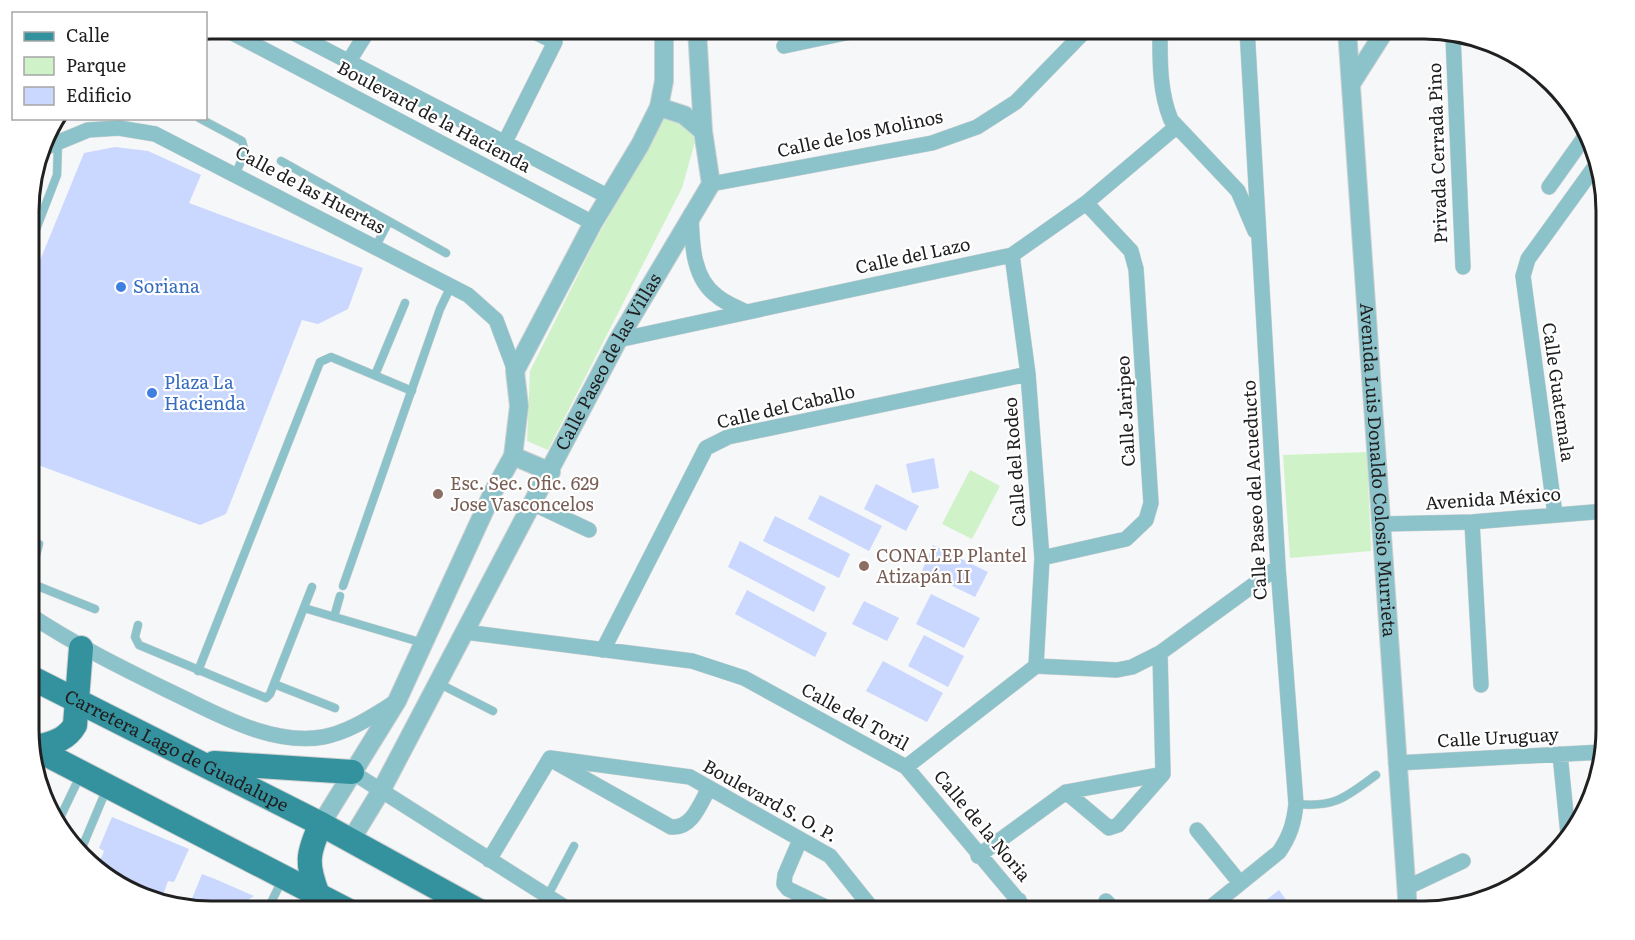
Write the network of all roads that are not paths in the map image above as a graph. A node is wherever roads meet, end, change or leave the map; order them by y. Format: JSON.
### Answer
{"nodes":[{"id":1,"x":246,"y":39,"type":"edge"},
{"id":2,"x":312,"y":39,"type":"edge"},
{"id":3,"x":362,"y":39,"type":"edge"},
{"id":4,"x":552,"y":39,"type":"edge"},
{"id":5,"x":664,"y":39,"type":"edge"},
{"id":6,"x":698,"y":39,"type":"edge"},
{"id":7,"x":801,"y":39,"type":"edge"},
{"id":8,"x":1076,"y":39,"type":"edge"},
{"id":9,"x":1160,"y":39,"type":"edge"},
{"id":10,"x":1248,"y":39,"type":"edge"},
{"id":11,"x":1348,"y":39,"type":"edge"},
{"id":12,"x":1379,"y":39,"type":"edge"},
{"id":13,"x":1453,"y":42,"type":"edge"},
{"id":14,"x":783,"y":46,"type":"dead end"},
{"id":15,"x":352,"y":56,"type":"junction"},
{"id":16,"x":1351,"y":84,"type":"junction"},
{"id":17,"x":659,"y":107,"type":"junction"},
{"id":18,"x":203,"y":120,"type":"edge"},
{"id":19,"x":1176,"y":127,"type":"junction"},
{"id":20,"x":703,"y":132,"type":"junction"},
{"id":21,"x":58,"y":141,"type":"junction"},
{"id":22,"x":505,"y":142,"type":"junction"},
{"id":23,"x":1581,"y":142,"type":"edge"},
{"id":24,"x":53,"y":144,"type":"edge"},
{"id":25,"x":280,"y":161,"type":"dead end"},
{"id":26,"x":1591,"y":172,"type":"edge"},
{"id":27,"x":236,"y":173,"type":"junction"},
{"id":28,"x":711,"y":184,"type":"junction"},
{"id":29,"x":1549,"y":187,"type":"dead end"},
{"id":30,"x":609,"y":197,"type":"junction"},
{"id":31,"x":1086,"y":203,"type":"junction"},
{"id":32,"x":691,"y":214,"type":"junction"},
{"id":33,"x":389,"y":221,"type":"junction"},
{"id":34,"x":39,"y":222,"type":"edge"},
{"id":35,"x":593,"y":223,"type":"junction"},
{"id":36,"x":1260,"y":240,"type":"junction"},
{"id":37,"x":376,"y":246,"type":"junction"},
{"id":38,"x":446,"y":253,"type":"dead end"},
{"id":39,"x":1012,"y":255,"type":"junction"},
{"id":40,"x":1463,"y":267,"type":"dead end"},
{"id":41,"x":451,"y":286,"type":"junction"},
{"id":42,"x":405,"y":303,"type":"dead end"},
{"id":43,"x":746,"y":312,"type":"junction"},
{"id":44,"x":618,"y":340,"type":"junction"},
{"id":45,"x":515,"y":371,"type":"junction"},
{"id":46,"x":1028,"y":374,"type":"junction"},
{"id":47,"x":375,"y":375,"type":"junction"},
{"id":48,"x":412,"y":391,"type":"junction"},
{"id":49,"x":513,"y":456,"type":"junction"},
{"id":50,"x":551,"y":472,"type":"junction"},
{"id":51,"x":534,"y":504,"type":"junction"},
{"id":52,"x":1596,"y":512,"type":"edge"},
{"id":53,"x":1555,"y":514,"type":"junction"},
{"id":54,"x":1472,"y":522,"type":"junction"},
{"id":55,"x":1383,"y":524,"type":"junction"},
{"id":56,"x":589,"y":530,"type":"dead end"},
{"id":57,"x":1042,"y":558,"type":"junction"},
{"id":58,"x":1278,"y":567,"type":"junction"},
{"id":59,"x":343,"y":586,"type":"dead end"},
{"id":60,"x":39,"y":587,"type":"edge"},
{"id":61,"x":312,"y":587,"type":"dead end"},
{"id":62,"x":340,"y":596,"type":"dead end"},
{"id":63,"x":304,"y":608,"type":"junction"},
{"id":64,"x":95,"y":609,"type":"dead end"},
{"id":65,"x":334,"y":617,"type":"junction"},
{"id":66,"x":39,"y":621,"type":"edge"},
{"id":67,"x":138,"y":625,"type":"dead end"},
{"id":68,"x":465,"y":632,"type":"junction"},
{"id":69,"x":424,"y":644,"type":"junction"},
{"id":70,"x":81,"y":648,"type":"junction"},
{"id":71,"x":603,"y":650,"type":"junction"},
{"id":72,"x":1160,"y":653,"type":"junction"},
{"id":73,"x":1036,"y":666,"type":"junction"},
{"id":74,"x":198,"y":671,"type":"junction"},
{"id":75,"x":39,"y":682,"type":"edge"},
{"id":76,"x":438,"y":683,"type":"junction"},
{"id":77,"x":274,"y":684,"type":"junction"},
{"id":78,"x":1481,"y":685,"type":"dead end"},
{"id":79,"x":78,"y":701,"type":"junction"},
{"id":80,"x":397,"y":701,"type":"junction"},
{"id":81,"x":335,"y":708,"type":"dead end"},
{"id":82,"x":493,"y":711,"type":"dead end"},
{"id":83,"x":422,"y":713,"type":"junction"},
{"id":84,"x":40,"y":750,"type":"edge"},
{"id":85,"x":1594,"y":752,"type":"edge"},
{"id":86,"x":40,"y":754,"type":"edge"},
{"id":87,"x":1560,"y":754,"type":"junction"},
{"id":88,"x":550,"y":758,"type":"junction"},
{"id":89,"x":203,"y":762,"type":"junction"},
{"id":90,"x":1396,"y":763,"type":"junction"},
{"id":91,"x":906,"y":767,"type":"junction"},
{"id":92,"x":352,"y":772,"type":"junction"},
{"id":93,"x":81,"y":773,"type":"junction"},
{"id":94,"x":1163,"y":774,"type":"junction"},
{"id":95,"x":1376,"y":775,"type":"dead end"},
{"id":96,"x":108,"y":786,"type":"junction"},
{"id":97,"x":709,"y":788,"type":"junction"},
{"id":98,"x":382,"y":789,"type":"junction"},
{"id":99,"x":1066,"y":792,"type":"junction"},
{"id":100,"x":1296,"y":804,"type":"junction"},
{"id":101,"x":62,"y":814,"type":"edge"},
{"id":102,"x":321,"y":824,"type":"junction"},
{"id":103,"x":1567,"y":824,"type":"edge"},
{"id":104,"x":1197,"y":830,"type":"dead end"},
{"id":105,"x":351,"y":840,"type":"junction"},
{"id":106,"x":800,"y":840,"type":"junction"},
{"id":107,"x":83,"y":844,"type":"edge"},
{"id":108,"x":574,"y":846,"type":"dead end"},
{"id":109,"x":978,"y":856,"type":"junction"},
{"id":110,"x":489,"y":860,"type":"junction"},
{"id":111,"x":1463,"y":861,"type":"dead end"},
{"id":112,"x":283,"y":877,"type":"junction"},
{"id":113,"x":1240,"y":883,"type":"junction"},
{"id":114,"x":1406,"y":888,"type":"junction"},
{"id":115,"x":547,"y":897,"type":"junction"},
{"id":116,"x":272,"y":901,"type":"edge"},
{"id":117,"x":312,"y":901,"type":"edge"},
{"id":118,"x":314,"y":901,"type":"edge"},
{"id":119,"x":461,"y":901,"type":"edge"},
{"id":120,"x":554,"y":901,"type":"edge"},
{"id":121,"x":813,"y":901,"type":"edge"},
{"id":122,"x":866,"y":901,"type":"edge"},
{"id":123,"x":1018,"y":901,"type":"edge"},
{"id":124,"x":1218,"y":901,"type":"edge"},
{"id":125,"x":1407,"y":901,"type":"edge"}],
"edges":[{"from":1,"to":35,"type":"street","name":"Boulevard de la Hacienda"},
{"from":2,"to":15,"type":"street","name":"Boulevard de la Hacienda"},
{"from":3,"to":15,"type":"street"},
{"from":4,"to":22,"type":"street"},
{"from":5,"to":17,"type":"street"},
{"from":6,"to":20,"type":"street"},
{"from":7,"to":14,"type":"street"},
{"from":8,"to":28,"type":"street","name":"Calle de los Molinos"},
{"from":9,"to":19,"type":"street"},
{"from":10,"to":36,"type":"street","name":"Calle Paseo del Acueducto"},
{"from":11,"to":16,"type":"street","name":"Avenida Luis Donaldo Colosio Murrieta"},
{"from":12,"to":16,"type":"street"},
{"from":13,"to":40,"type":"street","name":"Privada Cerrada Pino"},
{"from":15,"to":22,"type":"street","name":"Boulevard de la Hacienda"},
{"from":16,"to":55,"type":"street","name":"Avenida Luis Donaldo Colosio Murrieta"},
{"from":17,"to":20,"type":"street"},
{"from":17,"to":30,"type":"street"},
{"from":18,"to":27,"type":"lane"},
{"from":19,"to":31,"type":"street","name":"Calle del Lazo"},
{"from":19,"to":36,"type":"street"},
{"from":20,"to":28,"type":"street"},
{"from":21,"to":24,"type":"street","name":"Calle de las Huertas"},
{"from":21,"to":27,"type":"street","name":"Calle de las Huertas"},
{"from":21,"to":34,"type":"lane"},
{"from":22,"to":30,"type":"street","name":"Boulevard de la Hacienda"},
{"from":23,"to":29,"type":"street"},
{"from":25,"to":33,"type":"lane"},
{"from":26,"to":53,"type":"street","name":"Calle Guatemala"},
{"from":27,"to":37,"type":"street","name":"Calle de las Huertas"},
{"from":28,"to":32,"type":"street","name":"Calle Paseo de las Villas"},
{"from":30,"to":35,"type":"street"},
{"from":31,"to":39,"type":"street","name":"Calle del Lazo"},
{"from":31,"to":57,"type":"street","name":"Calle Jaripeo"},
{"from":32,"to":43,"type":"street"},
{"from":32,"to":44,"type":"street","name":"Calle Paseo de las Villas"},
{"from":33,"to":37,"type":"lane"},
{"from":33,"to":38,"type":"lane"},
{"from":35,"to":45,"type":"street"},
{"from":36,"to":58,"type":"street","name":"Calle Paseo del Acueducto"},
{"from":37,"to":41,"type":"street","name":"Calle de las Huertas"},
{"from":39,"to":43,"type":"street","name":"Calle del Lazo"},
{"from":39,"to":46,"type":"street","name":"Calle del Rodeo"},
{"from":41,"to":45,"type":"street","name":"Calle de las Huertas"},
{"from":41,"to":48,"type":"lane"},
{"from":42,"to":47,"type":"lane"},
{"from":43,"to":44,"type":"street","name":"Calle del Lazo"},
{"from":44,"to":50,"type":"street","name":"Calle Paseo de las Villas"},
{"from":45,"to":49,"type":"street"},
{"from":46,"to":57,"type":"street","name":"Calle del Rodeo"},
{"from":46,"to":71,"type":"street","name":"Calle del Caballo"},
{"from":47,"to":48,"type":"lane"},
{"from":47,"to":74,"type":"lane"},
{"from":48,"to":59,"type":"lane"},
{"from":49,"to":50,"type":"street"},
{"from":49,"to":69,"type":"street"},
{"from":50,"to":51,"type":"street","name":"Calle Paseo de las Villas"},
{"from":51,"to":56,"type":"street"},
{"from":51,"to":68,"type":"street","name":"Calle Paseo de las Villas"},
{"from":52,"to":53,"type":"street","name":"Avenida México"},
{"from":53,"to":54,"type":"street","name":"Avenida México"},
{"from":54,"to":55,"type":"street","name":"Avenida México"},
{"from":54,"to":78,"type":"street"},
{"from":55,"to":90,"type":"street","name":"Avenida Luis Donaldo Colosio Murrieta"},
{"from":57,"to":73,"type":"street","name":"Calle del Rodeo"},
{"from":58,"to":72,"type":"street"},
{"from":58,"to":100,"type":"street","name":"Calle Paseo del Acueducto"},
{"from":60,"to":64,"type":"lane"},
{"from":61,"to":63,"type":"lane"},
{"from":62,"to":65,"type":"lane"},
{"from":63,"to":65,"type":"lane"},
{"from":63,"to":77,"type":"lane"},
{"from":65,"to":69,"type":"lane"},
{"from":66,"to":70,"type":"street"},
{"from":67,"to":74,"type":"lane"},
{"from":68,"to":71,"type":"street","name":"Calle del Toril"},
{"from":68,"to":76,"type":"street","name":"Calle Paseo de las Villas"},
{"from":69,"to":80,"type":"street"},
{"from":70,"to":79,"type":"main road"},
{"from":70,"to":80,"type":"street"},
{"from":71,"to":91,"type":"street","name":"Calle del Toril"},
{"from":72,"to":73,"type":"street"},
{"from":72,"to":94,"type":"street"},
{"from":73,"to":91,"type":"street","name":"Calle del Toril"},
{"from":74,"to":77,"type":"lane"},
{"from":75,"to":79,"type":"main road","name":"Carretera Lago de Guadalupe"},
{"from":76,"to":82,"type":"lane"},
{"from":76,"to":83,"type":"street","name":"Calle Paseo de las Villas"},
{"from":77,"to":81,"type":"lane"},
{"from":79,"to":84,"type":"main road"},
{"from":79,"to":89,"type":"main road","name":"Carretera Lago de Guadalupe"},
{"from":80,"to":83,"type":"street"},
{"from":80,"to":92,"type":"street"},
{"from":83,"to":98,"type":"street","name":"Calle Paseo de las Villas"},
{"from":85,"to":87,"type":"street","name":"Calle Uruguay"},
{"from":86,"to":93,"type":"main road"},
{"from":87,"to":90,"type":"street","name":"Calle Uruguay"},
{"from":87,"to":103,"type":"street"},
{"from":88,"to":97,"type":"street","name":"Boulevard S. O. P."},
{"from":88,"to":97,"type":"street"},
{"from":88,"to":110,"type":"street"},
{"from":89,"to":92,"type":"main road"},
{"from":89,"to":102,"type":"main road","name":"Carretera Lago de Guadalupe"},
{"from":90,"to":114,"type":"street","name":"Avenida Luis Donaldo Colosio Murrieta"},
{"from":91,"to":109,"type":"street","name":"Calle de la Noria"},
{"from":92,"to":98,"type":"street"},
{"from":92,"to":102,"type":"street"},
{"from":93,"to":96,"type":"main road"},
{"from":93,"to":101,"type":"lane"},
{"from":94,"to":99,"type":"street"},
{"from":94,"to":99,"type":"street"},
{"from":95,"to":100,"type":"lane"},
{"from":96,"to":107,"type":"lane"},
{"from":96,"to":112,"type":"main road"},
{"from":97,"to":106,"type":"street","name":"Boulevard S. O. P."},
{"from":98,"to":105,"type":"street","name":"Calle Paseo de las Villas"},
{"from":98,"to":110,"type":"street"},
{"from":99,"to":109,"type":"street"},
{"from":100,"to":113,"type":"street","name":"Calle Paseo del Acueducto"},
{"from":102,"to":105,"type":"main road","name":"Carretera Lago de Guadalupe"},
{"from":102,"to":118,"type":"main road"},
{"from":104,"to":113,"type":"street"},
{"from":105,"to":119,"type":"main road","name":"Carretera Lago de Guadalupe"},
{"from":106,"to":121,"type":"street"},
{"from":106,"to":122,"type":"street","name":"Boulevard S. O. P."},
{"from":108,"to":115,"type":"lane"},
{"from":109,"to":123,"type":"street","name":"Calle de la Noria"},
{"from":110,"to":115,"type":"street"},
{"from":111,"to":114,"type":"street"},
{"from":112,"to":116,"type":"lane"},
{"from":112,"to":117,"type":"main road"},
{"from":113,"to":124,"type":"street","name":"Calle Paseo del Acueducto"},
{"from":114,"to":125,"type":"street","name":"Avenida Luis Donaldo Colosio Murrieta"},
{"from":115,"to":120,"type":"street"}]}
